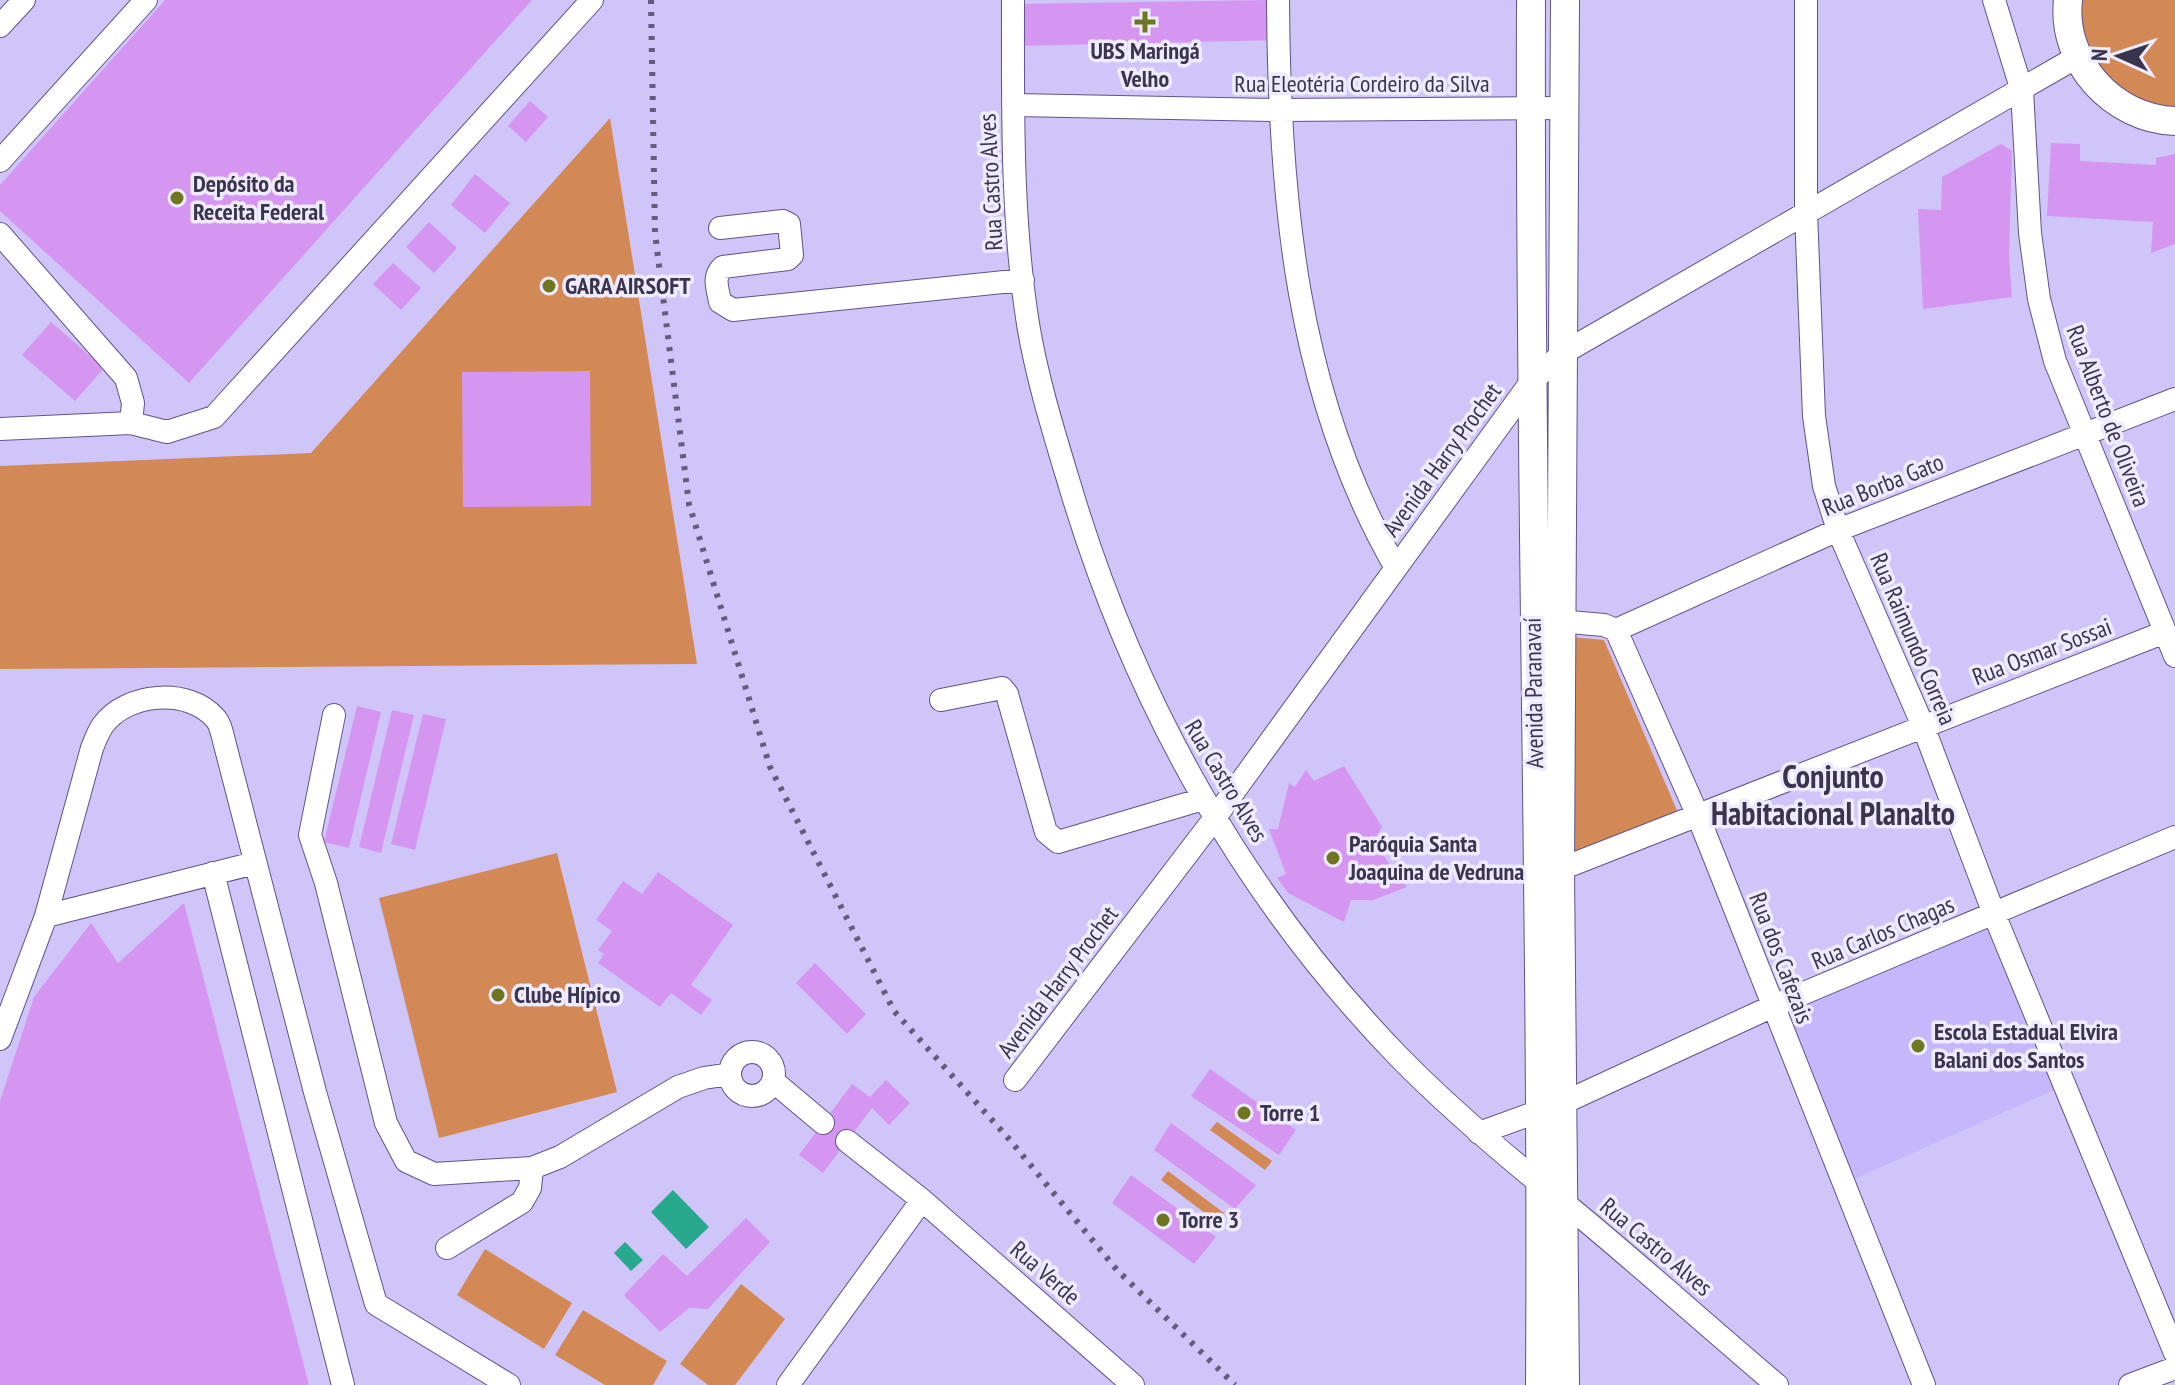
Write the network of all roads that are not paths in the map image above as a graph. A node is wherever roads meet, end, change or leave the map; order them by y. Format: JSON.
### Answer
{"nodes":[{"id":1,"x":24,"y":0,"type":"edge"},
{"id":2,"x":146,"y":0,"type":"edge"},
{"id":3,"x":592,"y":0,"type":"edge"},
{"id":4,"x":1013,"y":0,"type":"edge"},
{"id":5,"x":1278,"y":0,"type":"edge"},
{"id":6,"x":1531,"y":0,"type":"edge"},
{"id":7,"x":1565,"y":0,"type":"edge"},
{"id":8,"x":1806,"y":0,"type":"edge"},
{"id":9,"x":1994,"y":0,"type":"edge"},
{"id":10,"x":2068,"y":0,"type":"edge"},
{"id":11,"x":0,"y":26,"type":"edge"},
{"id":12,"x":2077,"y":57,"type":"junction"},
{"id":13,"x":2022,"y":91,"type":"junction"},
{"id":14,"x":1013,"y":105,"type":"junction"},
{"id":15,"x":1565,"y":108,"type":"junction"},
{"id":16,"x":1278,"y":110,"type":"junction"},
{"id":17,"x":1532,"y":110,"type":"junction"},
{"id":18,"x":2175,"y":121,"type":"edge"},
{"id":19,"x":0,"y":161,"type":"edge"},
{"id":20,"x":1806,"y":212,"type":"junction"},
{"id":21,"x":720,"y":228,"type":"dead end"},
{"id":22,"x":0,"y":234,"type":"edge"},
{"id":23,"x":1023,"y":280,"type":"junction"},
{"id":24,"x":1563,"y":353,"type":"junction"},
{"id":25,"x":1531,"y":382,"type":"junction"},
{"id":26,"x":2175,"y":399,"type":"edge"},
{"id":27,"x":131,"y":423,"type":"junction"},
{"id":28,"x":0,"y":429,"type":"edge"},
{"id":29,"x":2086,"y":432,"type":"junction"},
{"id":30,"x":1838,"y":530,"type":"junction"},
{"id":31,"x":1396,"y":568,"type":"junction"},
{"id":32,"x":1533,"y":620,"type":"junction"},
{"id":33,"x":1562,"y":620,"type":"junction"},
{"id":34,"x":1616,"y":630,"type":"junction"},
{"id":35,"x":2165,"y":632,"type":"junction"},
{"id":36,"x":2175,"y":656,"type":"edge"},
{"id":37,"x":941,"y":700,"type":"dead end"},
{"id":38,"x":334,"y":715,"type":"dead end"},
{"id":39,"x":1923,"y":726,"type":"junction"},
{"id":40,"x":1203,"y":799,"type":"junction"},
{"id":41,"x":1698,"y":816,"type":"junction"},
{"id":42,"x":1214,"y":819,"type":"junction"},
{"id":43,"x":2175,"y":837,"type":"edge"},
{"id":44,"x":255,"y":863,"type":"junction"},
{"id":45,"x":213,"y":873,"type":"junction"},
{"id":46,"x":1548,"y":874,"type":"junction"},
{"id":47,"x":1994,"y":914,"type":"junction"},
{"id":48,"x":46,"y":916,"type":"junction"},
{"id":49,"x":1771,"y":1007,"type":"junction"},
{"id":50,"x":0,"y":1039,"type":"edge"},
{"id":51,"x":730,"y":1074,"type":"junction"},
{"id":52,"x":1015,"y":1080,"type":"dead end"},
{"id":53,"x":773,"y":1081,"type":"junction"},
{"id":54,"x":1553,"y":1106,"type":"junction"},
{"id":55,"x":823,"y":1123,"type":"dead end"},
{"id":56,"x":1479,"y":1133,"type":"junction"},
{"id":57,"x":847,"y":1141,"type":"dead end"},
{"id":58,"x":532,"y":1168,"type":"junction"},
{"id":59,"x":1553,"y":1196,"type":"junction"},
{"id":60,"x":922,"y":1200,"type":"junction"},
{"id":61,"x":447,"y":1248,"type":"dead end"},
{"id":62,"x":2175,"y":1353,"type":"edge"},
{"id":63,"x":2175,"y":1368,"type":"edge"},
{"id":64,"x":343,"y":1385,"type":"edge"},
{"id":65,"x":509,"y":1385,"type":"edge"},
{"id":66,"x":788,"y":1385,"type":"edge"},
{"id":67,"x":1133,"y":1385,"type":"edge"},
{"id":68,"x":1540,"y":1385,"type":"edge"},
{"id":69,"x":1565,"y":1385,"type":"edge"},
{"id":70,"x":1777,"y":1385,"type":"edge"},
{"id":71,"x":1924,"y":1385,"type":"edge"},
{"id":72,"x":2130,"y":1385,"type":"edge"}],
"edges":[{"from":1,"to":11,"type":"street"},
{"from":2,"to":19,"type":"street"},
{"from":3,"to":27,"type":"street"},
{"from":4,"to":14,"type":"street","name":"Rua Castro Alves"},
{"from":5,"to":16,"type":"street"},
{"from":6,"to":17,"type":"main road","name":"Avenida Paranavaí"},
{"from":7,"to":15,"type":"main road","name":"Avenida Paranavaí"},
{"from":8,"to":20,"type":"street","name":"Rua Raimundo Correia"},
{"from":9,"to":13,"type":"street","name":"Rua Alberto de Oliveira"},
{"from":10,"to":12,"type":"main road"},
{"from":12,"to":13,"type":"street","name":"Avenida Harry Prochet"},
{"from":12,"to":18,"type":"main road"},
{"from":13,"to":20,"type":"street","name":"Avenida Harry Prochet"},
{"from":13,"to":29,"type":"street","name":"Rua Alberto de Oliveira"},
{"from":14,"to":16,"type":"street","name":"Rua Eleotéria Cordeiro da Silva"},
{"from":14,"to":23,"type":"street","name":"Rua Castro Alves"},
{"from":15,"to":17,"type":"street","name":"Rua Eleotéria Cordeiro da Silva"},
{"from":15,"to":24,"type":"main road","name":"Avenida Paranavaí"},
{"from":16,"to":17,"type":"street","name":"Rua Eleotéria Cordeiro da Silva"},
{"from":16,"to":31,"type":"street"},
{"from":17,"to":25,"type":"main road","name":"Avenida Paranavaí"},
{"from":20,"to":24,"type":"street","name":"Avenida Harry Prochet"},
{"from":20,"to":30,"type":"street","name":"Rua Raimundo Correia"},
{"from":21,"to":23,"type":"street"},
{"from":22,"to":27,"type":"street"},
{"from":23,"to":40,"type":"street","name":"Rua Castro Alves"},
{"from":24,"to":25,"type":"street","name":"Avenida Harry Prochet"},
{"from":24,"to":33,"type":"main road","name":"Avenida Paranavaí"},
{"from":25,"to":31,"type":"street","name":"Avenida Harry Prochet"},
{"from":25,"to":32,"type":"main road","name":"Avenida Paranavaí"},
{"from":26,"to":29,"type":"street","name":"Rua Borba Gato"},
{"from":27,"to":28,"type":"street"},
{"from":29,"to":30,"type":"street","name":"Rua Borba Gato"},
{"from":29,"to":35,"type":"street","name":"Rua Alberto de Oliveira"},
{"from":30,"to":34,"type":"street","name":"Rua Borba Gato"},
{"from":30,"to":39,"type":"street","name":"Rua Raimundo Correia"},
{"from":31,"to":42,"type":"street","name":"Avenida Harry Prochet"},
{"from":32,"to":33,"type":"street"},
{"from":32,"to":46,"type":"main road","name":"Avenida Paranavaí"},
{"from":33,"to":34,"type":"street"},
{"from":33,"to":46,"type":"main road","name":"Avenida Paranavaí"},
{"from":34,"to":41,"type":"street","name":"Rua dos Cafezais"},
{"from":35,"to":36,"type":"street","name":"Rua Alberto de Oliveira"},
{"from":35,"to":39,"type":"street","name":"Rua Osmar Sossai"},
{"from":37,"to":40,"type":"street"},
{"from":38,"to":58,"type":"street"},
{"from":39,"to":41,"type":"street","name":"Rua Osmar Sossai"},
{"from":39,"to":47,"type":"street","name":"Rua Raimundo Correia"},
{"from":40,"to":42,"type":"street","name":"Rua Castro Alves"},
{"from":41,"to":46,"type":"street","name":"Rua Osmar Sossai"},
{"from":41,"to":49,"type":"street","name":"Rua dos Cafezais"},
{"from":42,"to":52,"type":"street","name":"Avenida Harry Prochet"},
{"from":42,"to":56,"type":"street","name":"Rua Castro Alves"},
{"from":43,"to":47,"type":"street","name":"Rua Carlos Chagas"},
{"from":44,"to":45,"type":"street"},
{"from":44,"to":48,"type":"street"},
{"from":44,"to":65,"type":"street"},
{"from":45,"to":48,"type":"street"},
{"from":45,"to":64,"type":"street"},
{"from":46,"to":54,"type":"main road","name":"Avenida Paranavaí"},
{"from":47,"to":49,"type":"street","name":"Rua Carlos Chagas"},
{"from":47,"to":62,"type":"street","name":"Rua Raimundo Correia"},
{"from":48,"to":50,"type":"street"},
{"from":49,"to":54,"type":"street","name":"Rua Carlos Chagas"},
{"from":49,"to":71,"type":"street","name":"Rua dos Cafezais"},
{"from":51,"to":53,"type":"street"},
{"from":51,"to":53,"type":"street"},
{"from":51,"to":58,"type":"street"},
{"from":53,"to":55,"type":"street"},
{"from":54,"to":56,"type":"street","name":"Rua Carlos Chagas"},
{"from":54,"to":59,"type":"main road","name":"Avenida Paranavaí"},
{"from":56,"to":59,"type":"street","name":"Rua Castro Alves"},
{"from":57,"to":60,"type":"street","name":"Rua Verde"},
{"from":58,"to":61,"type":"street"},
{"from":59,"to":68,"type":"main road","name":"Avenida Paranavaí"},
{"from":59,"to":69,"type":"main road","name":"Avenida Paranavaí"},
{"from":59,"to":70,"type":"street","name":"Rua Castro Alves"},
{"from":60,"to":66,"type":"street"},
{"from":60,"to":67,"type":"street","name":"Rua Verde"},
{"from":63,"to":72,"type":"street"}]}
